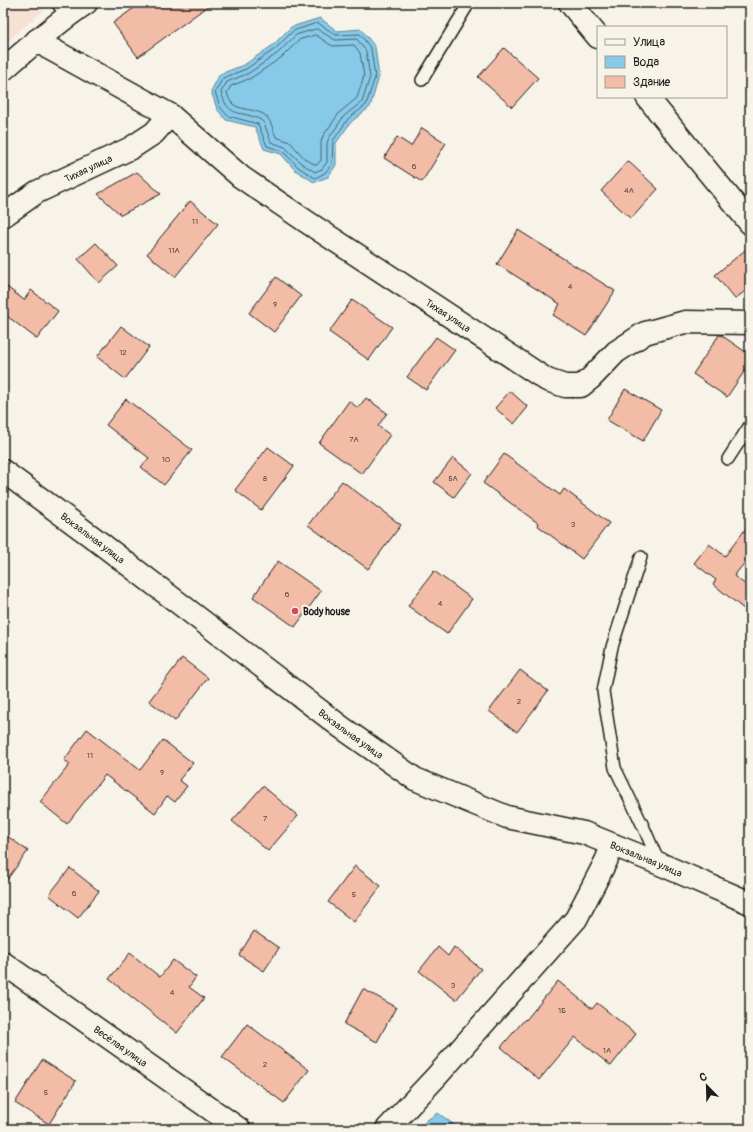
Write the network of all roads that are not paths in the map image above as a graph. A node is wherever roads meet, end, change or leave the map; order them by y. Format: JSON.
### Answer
{"nodes":[{"id":1,"x":86,"y":3,"type":"edge"},
{"id":2,"x":469,"y":3,"type":"edge"},
{"id":3,"x":570,"y":3,"type":"edge"},
{"id":4,"x":62,"y":10,"type":"edge"},
{"id":5,"x":597,"y":36,"type":"edge"},
{"id":6,"x":37,"y":40,"type":"junction"},
{"id":7,"x":3,"y":70,"type":"edge"},
{"id":8,"x":422,"y":80,"type":"dead end"},
{"id":9,"x":648,"y":98,"type":"edge"},
{"id":10,"x":170,"y":115,"type":"junction"},
{"id":11,"x":3,"y":216,"type":"edge"},
{"id":12,"x":750,"y":223,"type":"edge"},
{"id":13,"x":750,"y":323,"type":"edge"},
{"id":14,"x":750,"y":425,"type":"edge"},
{"id":15,"x":728,"y":459,"type":"dead end"},
{"id":16,"x":3,"y":471,"type":"edge"},
{"id":17,"x":641,"y":557,"type":"dead end"},
{"id":18,"x":613,"y":845,"type":"junction"},
{"id":19,"x":660,"y":864,"type":"junction"},
{"id":20,"x":750,"y":903,"type":"edge"},
{"id":21,"x":3,"y":963,"type":"edge"},
{"id":22,"x":239,"y":1129,"type":"edge"},
{"id":23,"x":387,"y":1129,"type":"edge"}],
"edges":[{"from":1,"to":4,"type":"street"},
{"from":2,"to":8,"type":"lane"},
{"from":3,"to":5,"type":"street"},
{"from":4,"to":6,"type":"street"},
{"from":6,"to":7,"type":"street"},
{"from":6,"to":10,"type":"street","name":"Тихая улица"},
{"from":9,"to":12,"type":"street"},
{"from":10,"to":11,"type":"street","name":"Тихая улица"},
{"from":10,"to":13,"type":"street","name":"Тихая улица"},
{"from":14,"to":15,"type":"lane"},
{"from":16,"to":18,"type":"street","name":"Вокзальная улица"},
{"from":17,"to":19,"type":"lane"},
{"from":18,"to":19,"type":"street","name":"Вокзальная улица"},
{"from":18,"to":23,"type":"street"},
{"from":19,"to":20,"type":"street","name":"Вокзальная улица"},
{"from":21,"to":22,"type":"street","name":"Весёлая улица"}]}
